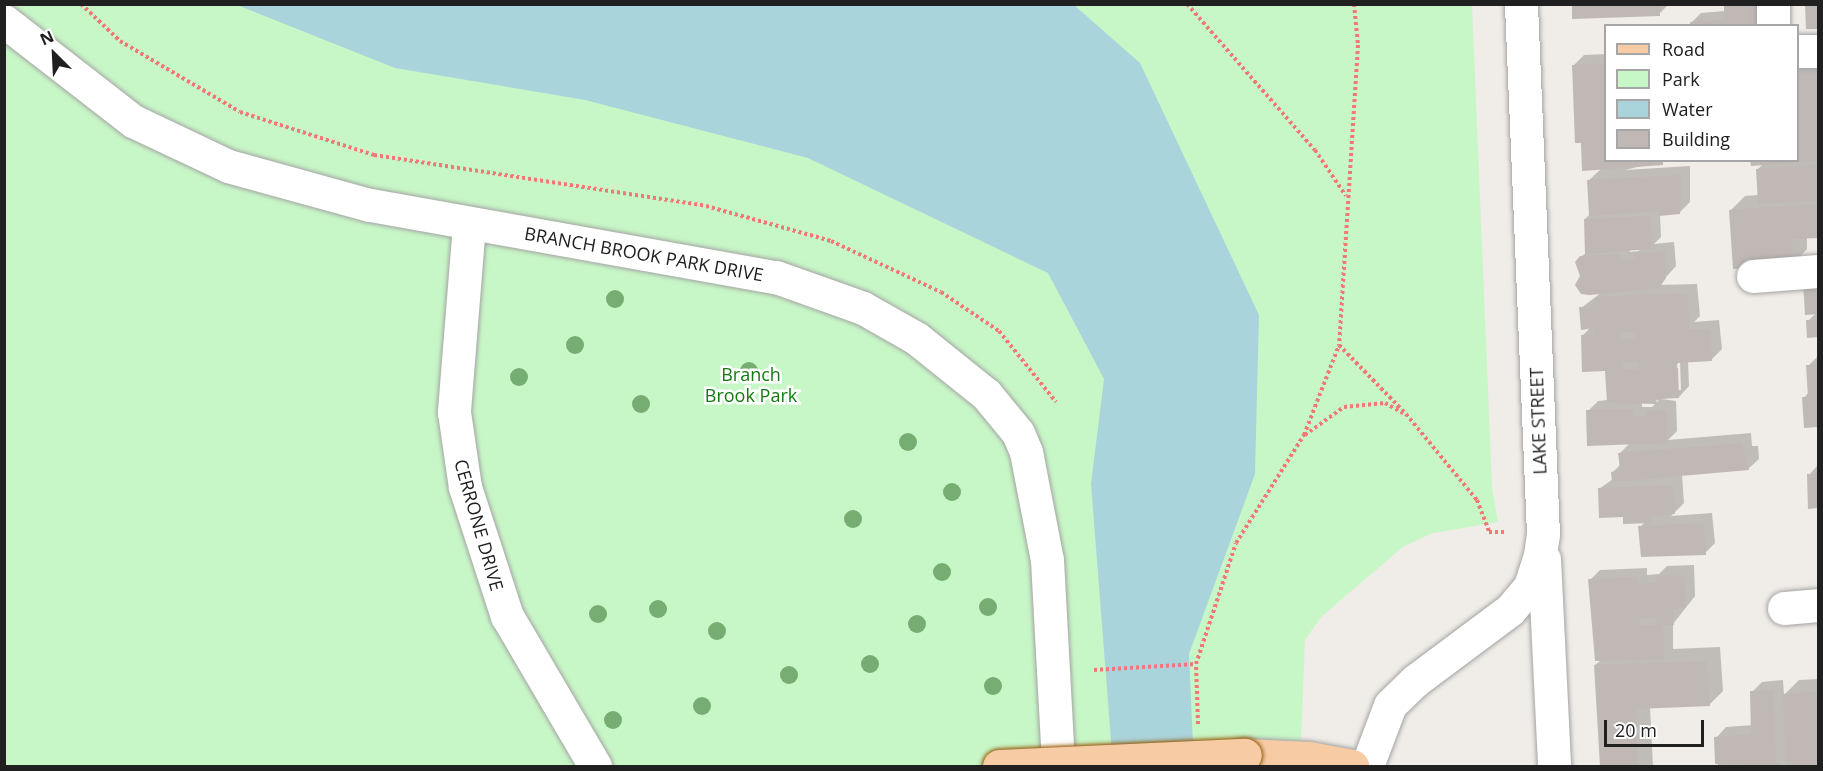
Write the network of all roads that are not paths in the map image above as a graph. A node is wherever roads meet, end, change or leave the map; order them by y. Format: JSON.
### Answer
{"nodes":[{"id":1,"x":1521,"y":4,"type":"edge"},
{"id":2,"x":1773,"y":4,"type":"edge"},
{"id":3,"x":4,"y":21,"type":"edge"},
{"id":4,"x":1773,"y":24,"type":"edge"},
{"id":5,"x":1799,"y":51,"type":"edge"},
{"id":6,"x":1818,"y":51,"type":"edge"},
{"id":7,"x":469,"y":224,"type":"junction"},
{"id":8,"x":1818,"y":271,"type":"edge"},
{"id":9,"x":1753,"y":276,"type":"dead end"},
{"id":10,"x":1543,"y":534,"type":"junction"},
{"id":11,"x":1818,"y":605,"type":"edge"},
{"id":12,"x":1784,"y":608,"type":"dead end"},
{"id":13,"x":595,"y":766,"type":"edge"},
{"id":14,"x":999,"y":766,"type":"edge"},
{"id":15,"x":1058,"y":766,"type":"edge"},
{"id":16,"x":1352,"y":766,"type":"edge"},
{"id":17,"x":1366,"y":766,"type":"edge"},
{"id":18,"x":1554,"y":766,"type":"edge"}],
"edges":[{"from":1,"to":10,"type":"street","name":"LAKE STREET"},
{"from":2,"to":4,"type":"street"},
{"from":3,"to":7,"type":"street","name":"BRANCH BROOK PARK DRIVE"},
{"from":5,"to":6,"type":"street"},
{"from":7,"to":13,"type":"street","name":"CERRONE DRIVE"},
{"from":7,"to":15,"type":"street","name":"BRANCH BROOK PARK DRIVE"},
{"from":8,"to":9,"type":"street"},
{"from":10,"to":17,"type":"street","name":"LAKE STREET"},
{"from":10,"to":18,"type":"street"},
{"from":11,"to":12,"type":"street"},
{"from":14,"to":16,"type":"main road","bridge":true}]}
